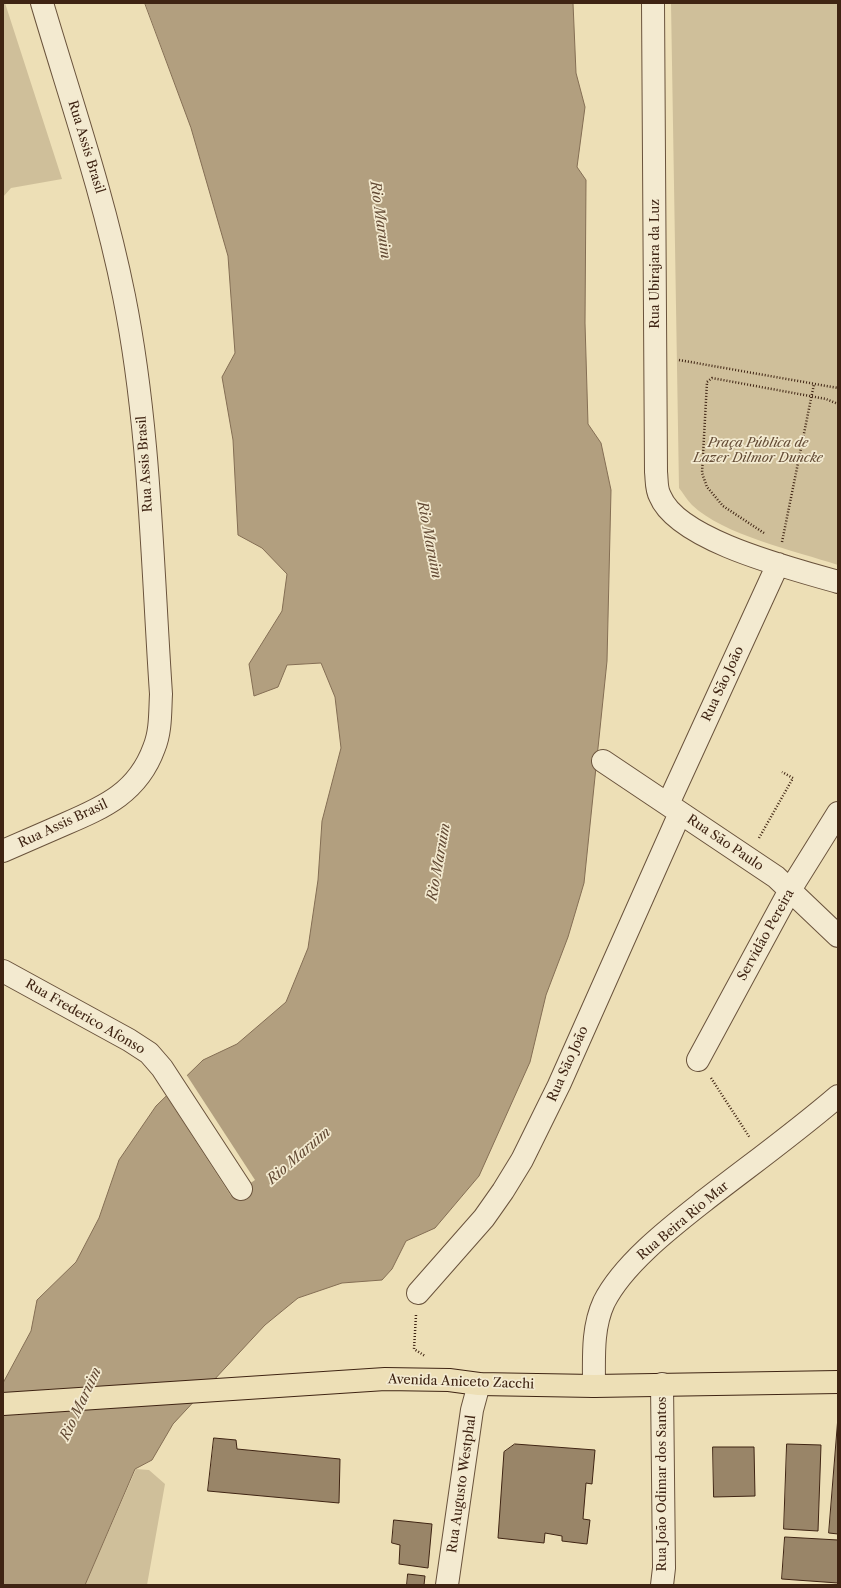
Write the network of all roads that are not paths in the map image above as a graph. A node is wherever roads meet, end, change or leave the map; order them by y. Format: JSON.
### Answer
{"nodes":[{"id":1,"x":42,"y":3,"type":"edge"},
{"id":2,"x":653,"y":3,"type":"edge"},
{"id":3,"x":778,"y":564,"type":"junction"},
{"id":4,"x":838,"y":582,"type":"edge"},
{"id":5,"x":603,"y":761,"type":"dead end"},
{"id":6,"x":674,"y":808,"type":"junction"},
{"id":7,"x":838,"y":813,"type":"edge"},
{"id":8,"x":3,"y":851,"type":"edge"},
{"id":9,"x":790,"y":890,"type":"junction"},
{"id":10,"x":838,"y":936,"type":"edge"},
{"id":11,"x":3,"y":971,"type":"edge"},
{"id":12,"x":698,"y":1060,"type":"road end"},
{"id":13,"x":838,"y":1096,"type":"edge"},
{"id":14,"x":241,"y":1189,"type":"dead end"},
{"id":15,"x":418,"y":1293,"type":"road end"},
{"id":16,"x":838,"y":1382,"type":"edge"},
{"id":17,"x":479,"y":1384,"type":"junction"},
{"id":18,"x":662,"y":1384,"type":"junction"},
{"id":19,"x":594,"y":1386,"type":"junction"},
{"id":20,"x":3,"y":1404,"type":"edge"},
{"id":21,"x":447,"y":1585,"type":"edge"},
{"id":22,"x":662,"y":1585,"type":"edge"}],
"edges":[{"from":1,"to":8,"type":"street","name":"Rua Assis Brasil"},
{"from":2,"to":3,"type":"street","name":"Rua Ubirajara da Luz"},
{"from":3,"to":4,"type":"street","name":"Rua Ubirajara da Luz"},
{"from":3,"to":6,"type":"street","name":"Rua São João"},
{"from":5,"to":6,"type":"street","name":"Rua São Paulo"},
{"from":6,"to":9,"type":"street","name":"Rua São Paulo"},
{"from":6,"to":15,"type":"street","name":"Rua São João"},
{"from":7,"to":9,"type":"street","name":"Servidão Pereira"},
{"from":9,"to":10,"type":"street","name":"Rua São Paulo"},
{"from":9,"to":12,"type":"street","name":"Servidão Pereira"},
{"from":11,"to":14,"type":"street","name":"Rua Frederico Afonso"},
{"from":13,"to":19,"type":"street","name":"Rua Beira Rio Mar"},
{"from":16,"to":18,"type":"main road","name":"Avenida Aniceto Zacchi"},
{"from":17,"to":19,"type":"main road","name":"Avenida Aniceto Zacchi"},
{"from":17,"to":20,"type":"main road","name":"Avenida Aniceto Zacchi"},
{"from":17,"to":21,"type":"street","name":"Rua Augusto Westphal"},
{"from":18,"to":19,"type":"main road","name":"Avenida Aniceto Zacchi"},
{"from":18,"to":22,"type":"street","name":"Rua João Odimar dos Santos"}]}
